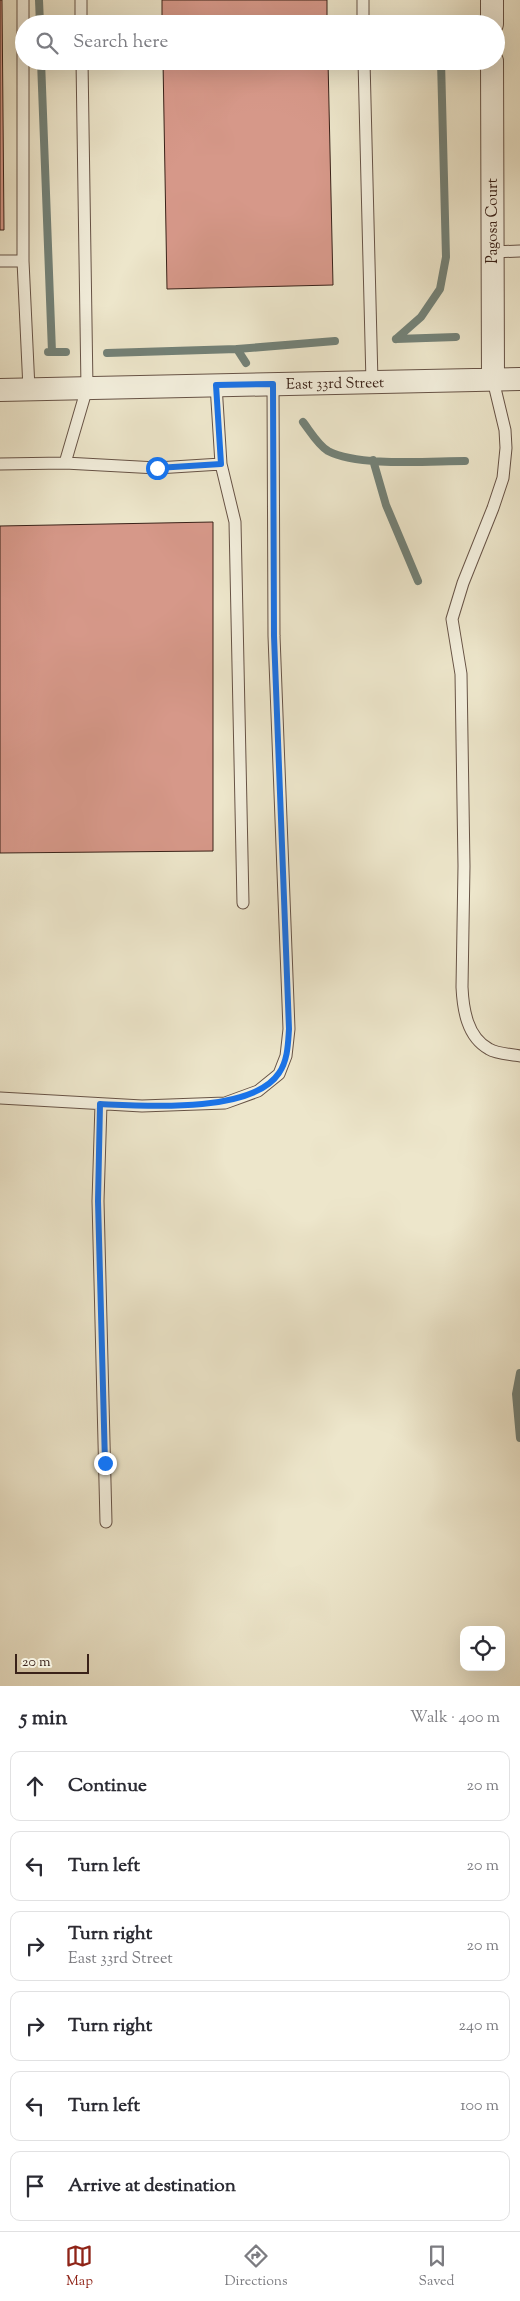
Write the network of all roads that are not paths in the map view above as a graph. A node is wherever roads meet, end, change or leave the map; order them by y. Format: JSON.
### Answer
{"nodes":[{"id":1,"x":23,"y":0,"type":"edge"},
{"id":2,"x":81,"y":0,"type":"edge"},
{"id":3,"x":363,"y":0,"type":"edge"},
{"id":4,"x":492,"y":0,"type":"edge"},
{"id":5,"x":23,"y":15,"type":"edge"},
{"id":6,"x":82,"y":15,"type":"edge"},
{"id":7,"x":363,"y":15,"type":"edge"},
{"id":8,"x":492,"y":15,"type":"edge"},
{"id":9,"x":23,"y":70,"type":"edge"},
{"id":10,"x":82,"y":70,"type":"edge"},
{"id":11,"x":364,"y":70,"type":"edge"},
{"id":12,"x":492,"y":70,"type":"edge"},
{"id":13,"x":520,"y":251,"type":"edge"},
{"id":14,"x":493,"y":252,"type":"junction"},
{"id":15,"x":23,"y":260,"type":"junction"},
{"id":16,"x":0,"y":261,"type":"edge"},
{"id":17,"x":520,"y":379,"type":"edge"},
{"id":18,"x":493,"y":380,"type":"junction"},
{"id":19,"x":372,"y":382,"type":"junction"},
{"id":20,"x":273,"y":384,"type":"junction"},
{"id":21,"x":216,"y":385,"type":"junction"},
{"id":22,"x":87,"y":388,"type":"junction"},
{"id":23,"x":29,"y":389,"type":"junction"},
{"id":24,"x":0,"y":390,"type":"edge"},
{"id":25,"x":65,"y":463,"type":"junction"},
{"id":26,"x":0,"y":464,"type":"edge"},
{"id":27,"x":221,"y":464,"type":"junction"},
{"id":28,"x":243,"y":903,"type":"dead end"},
{"id":29,"x":520,"y":1056,"type":"edge"},
{"id":30,"x":0,"y":1098,"type":"edge"},
{"id":31,"x":100,"y":1104,"type":"junction"},
{"id":32,"x":106,"y":1522,"type":"dead end"}],
"edges":[{"from":1,"to":5,"type":"lane"},
{"from":2,"to":6,"type":"lane"},
{"from":3,"to":7,"type":"lane"},
{"from":4,"to":8,"type":"street"},
{"from":9,"to":15,"type":"lane"},
{"from":10,"to":22,"type":"lane"},
{"from":11,"to":19,"type":"lane"},
{"from":12,"to":14,"type":"street","name":"Pagosa Court"},
{"from":13,"to":14,"type":"lane"},
{"from":14,"to":18,"type":"street","name":"Pagosa Court"},
{"from":15,"to":16,"type":"lane"},
{"from":15,"to":23,"type":"lane"},
{"from":17,"to":18,"type":"street","name":"East 33rd Street"},
{"from":18,"to":19,"type":"street","name":"East 33rd Street"},
{"from":18,"to":29,"type":"lane"},
{"from":19,"to":20,"type":"street","name":"East 33rd Street"},
{"from":20,"to":21,"type":"street","name":"East 33rd Street"},
{"from":20,"to":31,"type":"lane"},
{"from":21,"to":22,"type":"street","name":"East 33rd Street"},
{"from":21,"to":27,"type":"lane"},
{"from":22,"to":23,"type":"street","name":"East 33rd Street"},
{"from":22,"to":25,"type":"lane"},
{"from":23,"to":24,"type":"street","name":"East 33rd Street"},
{"from":25,"to":26,"type":"lane"},
{"from":25,"to":27,"type":"lane"},
{"from":27,"to":28,"type":"lane"},
{"from":30,"to":31,"type":"lane"},
{"from":31,"to":32,"type":"lane"}]}
